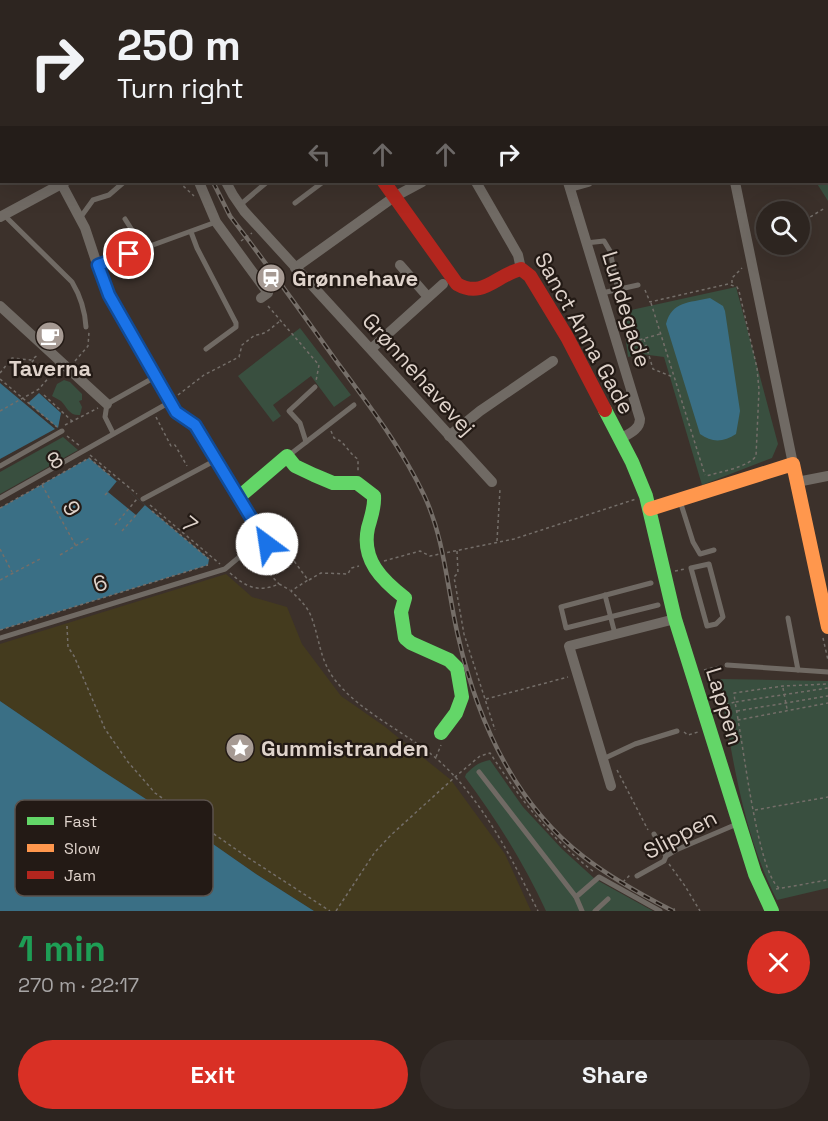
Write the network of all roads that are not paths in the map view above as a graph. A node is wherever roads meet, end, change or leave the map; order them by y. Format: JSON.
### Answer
{"nodes":[{"id":1,"x":61,"y":183,"type":"edge"},
{"id":2,"x":63,"y":183,"type":"edge"},
{"id":3,"x":123,"y":183,"type":"edge"},
{"id":4,"x":199,"y":183,"type":"edge"},
{"id":5,"x":227,"y":183,"type":"edge"},
{"id":6,"x":266,"y":183,"type":"edge"},
{"id":7,"x":322,"y":183,"type":"edge"},
{"id":8,"x":385,"y":183,"type":"edge"},
{"id":9,"x":420,"y":183,"type":"edge"},
{"id":10,"x":477,"y":183,"type":"edge"},
{"id":11,"x":735,"y":183,"type":"edge"},
{"id":12,"x":569,"y":184,"type":"edge"},
{"id":13,"x":394,"y":197,"type":"junction"},
{"id":14,"x":295,"y":203,"type":"dead end"},
{"id":15,"x":240,"y":205,"type":"junction"},
{"id":16,"x":2,"y":216,"type":"edge"},
{"id":17,"x":80,"y":218,"type":"junction"},
{"id":18,"x":125,"y":219,"type":"dead end"},
{"id":19,"x":216,"y":222,"type":"junction"},
{"id":20,"x":191,"y":232,"type":"junction"},
{"id":21,"x":586,"y":243,"type":"junction"},
{"id":22,"x":144,"y":249,"type":"junction"},
{"id":23,"x":98,"y":265,"type":"junction"},
{"id":24,"x":400,"y":266,"type":"dead end"},
{"id":25,"x":295,"y":268,"type":"junction"},
{"id":26,"x":521,"y":269,"type":"junction"},
{"id":27,"x":443,"y":284,"type":"dead end"},
{"id":28,"x":638,"y":285,"type":"road end"},
{"id":29,"x":618,"y":290,"type":"junction"},
{"id":30,"x":602,"y":293,"type":"junction"},
{"id":31,"x":428,"y":297,"type":"junction"},
{"id":32,"x":261,"y":298,"type":"road end"},
{"id":33,"x":0,"y":306,"type":"edge"},
{"id":34,"x":86,"y":325,"type":"road end"},
{"id":35,"x":206,"y":349,"type":"dead end"},
{"id":36,"x":370,"y":349,"type":"junction"},
{"id":37,"x":553,"y":362,"type":"dead end"},
{"id":38,"x":155,"y":377,"type":"junction"},
{"id":39,"x":315,"y":387,"type":"road end"},
{"id":40,"x":170,"y":402,"type":"junction"},
{"id":41,"x":106,"y":404,"type":"junction"},
{"id":42,"x":354,"y":405,"type":"dead end"},
{"id":43,"x":59,"y":429,"type":"road end"},
{"id":44,"x":113,"y":433,"type":"junction"},
{"id":45,"x":449,"y":436,"type":"junction"},
{"id":46,"x":620,"y":439,"type":"junction"},
{"id":47,"x":306,"y":442,"type":"junction"},
{"id":48,"x":288,"y":456,"type":"junction"},
{"id":49,"x":216,"y":460,"type":"junction"},
{"id":50,"x":794,"y":464,"type":"junction"},
{"id":51,"x":0,"y":466,"type":"edge"},
{"id":52,"x":828,"y":476,"type":"edge"},
{"id":53,"x":492,"y":482,"type":"road end"},
{"id":54,"x":797,"y":482,"type":"junction"},
{"id":55,"x":239,"y":497,"type":"junction"},
{"id":56,"x":0,"y":498,"type":"edge"},
{"id":57,"x":140,"y":499,"type":"road end"},
{"id":58,"x":679,"y":500,"type":"junction"},
{"id":59,"x":650,"y":509,"type":"junction"},
{"id":60,"x":265,"y":541,"type":"joint"},
{"id":61,"x":714,"y":550,"type":"dead end"},
{"id":62,"x":691,"y":568,"type":"joint"},
{"id":63,"x":651,"y":583,"type":"dead end"},
{"id":64,"x":605,"y":595,"type":"junction"},
{"id":65,"x":658,"y":605,"type":"dead end"},
{"id":66,"x":610,"y":617,"type":"junction"},
{"id":67,"x":788,"y":618,"type":"dead end"},
{"id":68,"x":675,"y":619,"type":"junction"},
{"id":69,"x":826,"y":626,"type":"edge"},
{"id":70,"x":615,"y":634,"type":"junction"},
{"id":71,"x":0,"y":638,"type":"edge"},
{"id":72,"x":727,"y":665,"type":"road end"},
{"id":73,"x":798,"y":670,"type":"junction"},
{"id":74,"x":828,"y":672,"type":"edge"},
{"id":75,"x":676,"y":730,"type":"road end"},
{"id":76,"x":441,"y":733,"type":"road end"},
{"id":77,"x":606,"y":758,"type":"junction"},
{"id":78,"x":479,"y":772,"type":"dead end"},
{"id":79,"x":611,"y":786,"type":"dead end"},
{"id":80,"x":739,"y":823,"type":"junction"},
{"id":81,"x":654,"y":834,"type":"road end"},
{"id":82,"x":666,"y":856,"type":"junction"},
{"id":83,"x":637,"y":876,"type":"road end"},
{"id":84,"x":576,"y":897,"type":"junction"},
{"id":85,"x":608,"y":898,"type":"dead end"},
{"id":86,"x":582,"y":911,"type":"edge"},
{"id":87,"x":595,"y":911,"type":"edge"},
{"id":88,"x":660,"y":911,"type":"edge"},
{"id":89,"x":772,"y":911,"type":"edge"}],
"edges":[{"from":1,"to":16,"type":"street"},
{"from":2,"to":17,"type":"street"},
{"from":3,"to":17,"type":"lane"},
{"from":4,"to":19,"type":"street"},
{"from":5,"to":15,"type":"street","name":"Grønnehavevej"},
{"from":6,"to":15,"type":"lane"},
{"from":7,"to":14,"type":"lane"},
{"from":8,"to":13,"type":"main road"},
{"from":9,"to":13,"type":"street"},
{"from":10,"to":26,"type":"street","name":"Sanct Anna Gade"},
{"from":11,"to":50,"type":"street"},
{"from":12,"to":21,"type":"street","name":"Lundegade"},
{"from":13,"to":25,"type":"street"},
{"from":13,"to":26,"type":"main road"},
{"from":15,"to":25,"type":"street","name":"Grønnehavevej"},
{"from":16,"to":34,"type":"lane"},
{"from":17,"to":23,"type":"street"},
{"from":18,"to":22,"type":"lane"},
{"from":19,"to":20,"type":"lane"},
{"from":19,"to":32,"type":"street"},
{"from":20,"to":22,"type":"lane"},
{"from":20,"to":35,"type":"lane"},
{"from":21,"to":29,"type":"lane"},
{"from":21,"to":30,"type":"street","name":"Lundegade"},
{"from":22,"to":23,"type":"lane"},
{"from":23,"to":38,"type":"street"},
{"from":24,"to":31,"type":"street"},
{"from":25,"to":36,"type":"street","name":"Grønnehavevej"},
{"from":26,"to":46,"type":"main road","name":"Sanct Anna Gade"},
{"from":27,"to":31,"type":"street"},
{"from":28,"to":29,"type":"lane"},
{"from":29,"to":30,"type":"lane"},
{"from":30,"to":46,"type":"street","name":"Lundegade"},
{"from":31,"to":36,"type":"street"},
{"from":33,"to":41,"type":"street"},
{"from":36,"to":45,"type":"street","name":"Grønnehavevej"},
{"from":37,"to":45,"type":"street"},
{"from":38,"to":40,"type":"street"},
{"from":38,"to":41,"type":"lane"},
{"from":39,"to":47,"type":"lane"},
{"from":40,"to":44,"type":"lane"},
{"from":40,"to":49,"type":"street"},
{"from":41,"to":44,"type":"lane"},
{"from":42,"to":47,"type":"lane"},
{"from":43,"to":51,"type":"lane"},
{"from":44,"to":56,"type":"lane"},
{"from":45,"to":53,"type":"street","name":"Grønnehavevej"},
{"from":46,"to":59,"type":"main road","name":"Sanct Anna Gade"},
{"from":47,"to":48,"type":"lane"},
{"from":48,"to":55,"type":"main road"},
{"from":48,"to":76,"type":"main road"},
{"from":49,"to":55,"type":"street"},
{"from":49,"to":57,"type":"lane"},
{"from":50,"to":54,"type":"main road"},
{"from":50,"to":58,"type":"main road"},
{"from":52,"to":54,"type":"street"},
{"from":54,"to":69,"type":"main road"},
{"from":55,"to":60,"type":"street"},
{"from":58,"to":59,"type":"main road"},
{"from":58,"to":61,"type":"lane"},
{"from":59,"to":68,"type":"main road","name":"Lappen"},
{"from":60,"to":71,"type":"lane"},
{"from":62,"to":62,"type":"lane"},
{"from":63,"to":64,"type":"lane"},
{"from":64,"to":66,"type":"lane"},
{"from":64,"to":66,"type":"lane"},
{"from":65,"to":66,"type":"lane"},
{"from":66,"to":70,"type":"lane"},
{"from":67,"to":73,"type":"lane"},
{"from":68,"to":70,"type":"street"},
{"from":68,"to":80,"type":"main road","name":"Lappen"},
{"from":70,"to":77,"type":"street"},
{"from":72,"to":73,"type":"lane"},
{"from":73,"to":74,"type":"lane"},
{"from":75,"to":77,"type":"lane"},
{"from":77,"to":79,"type":"street"},
{"from":78,"to":84,"type":"lane"},
{"from":80,"to":82,"type":"lane","name":"Slippen"},
{"from":80,"to":89,"type":"main road","name":"Lappen"},
{"from":81,"to":82,"type":"lane"},
{"from":82,"to":83,"type":"lane","name":"Slippen"},
{"from":84,"to":86,"type":"lane"},
{"from":84,"to":88,"type":"lane"},
{"from":85,"to":87,"type":"lane"}]}
